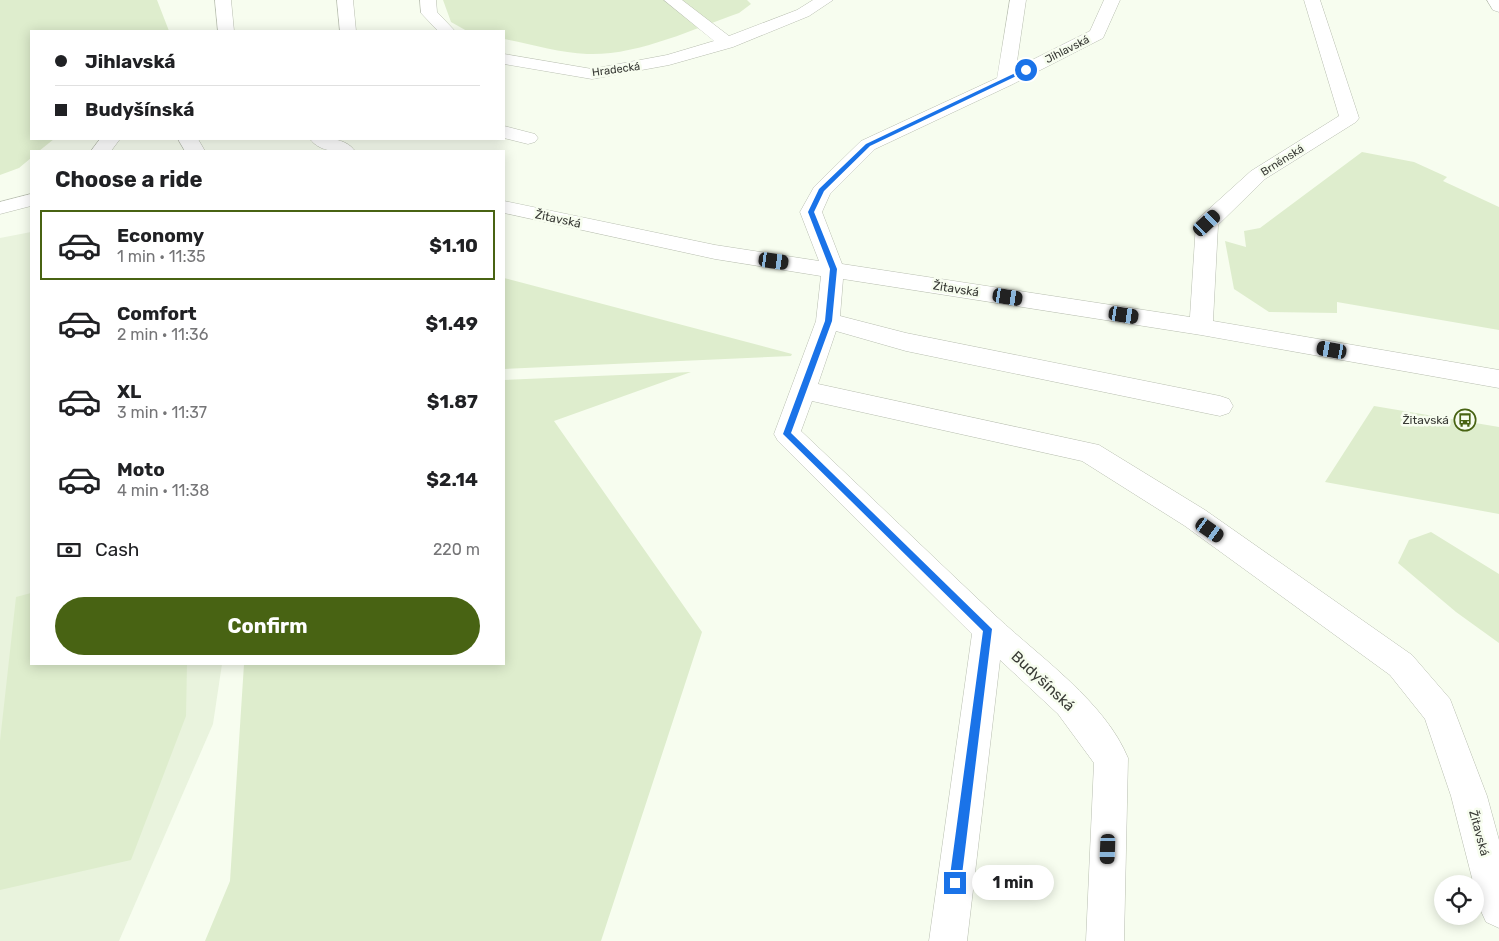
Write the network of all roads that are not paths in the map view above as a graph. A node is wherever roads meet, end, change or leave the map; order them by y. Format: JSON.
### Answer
{"nodes":[{"id":1,"x":223,"y":0,"type":"edge"},
{"id":2,"x":345,"y":0,"type":"edge"},
{"id":3,"x":428,"y":0,"type":"edge"},
{"id":4,"x":672,"y":0,"type":"edge"},
{"id":5,"x":825,"y":0,"type":"edge"},
{"id":6,"x":1018,"y":0,"type":"edge"},
{"id":7,"x":1112,"y":0,"type":"edge"},
{"id":8,"x":1312,"y":0,"type":"edge"},
{"id":9,"x":1495,"y":0,"type":"edge"},
{"id":10,"x":1499,"y":8,"type":"edge"},
{"id":11,"x":226,"y":30,"type":"edge"},
{"id":12,"x":348,"y":30,"type":"edge"},
{"id":13,"x":446,"y":30,"type":"edge"},
{"id":14,"x":727,"y":43,"type":"junction"},
{"id":15,"x":505,"y":60,"type":"edge"},
{"id":16,"x":1005,"y":81,"type":"junction"},
{"id":17,"x":505,"y":132,"type":"edge"},
{"id":18,"x":528,"y":138,"type":"dead end"},
{"id":19,"x":30,"y":200,"type":"edge"},
{"id":20,"x":505,"y":207,"type":"edge"},
{"id":21,"x":0,"y":208,"type":"edge"},
{"id":22,"x":833,"y":269,"type":"junction"},
{"id":23,"x":828,"y":321,"type":"junction"},
{"id":24,"x":1201,"y":327,"type":"junction"},
{"id":25,"x":1499,"y":379,"type":"edge"},
{"id":26,"x":803,"y":390,"type":"junction"},
{"id":27,"x":1220,"y":406,"type":"dead end"},
{"id":28,"x":988,"y":629,"type":"junction"},
{"id":29,"x":1499,"y":909,"type":"edge"},
{"id":30,"x":948,"y":941,"type":"edge"},
{"id":31,"x":1105,"y":941,"type":"edge"}],
"edges":[{"from":1,"to":11,"type":"street"},
{"from":2,"to":12,"type":"street"},
{"from":3,"to":13,"type":"street"},
{"from":4,"to":14,"type":"street"},
{"from":5,"to":14,"type":"street","name":"Hradecká"},
{"from":6,"to":16,"type":"street"},
{"from":7,"to":16,"type":"street","name":"Jihlavská"},
{"from":8,"to":24,"type":"street","name":"Brněnská"},
{"from":9,"to":10,"type":"street"},
{"from":14,"to":15,"type":"street","name":"Hradecká"},
{"from":16,"to":22,"type":"street","name":"Jihlavská"},
{"from":17,"to":18,"type":"street"},
{"from":19,"to":21,"type":"street"},
{"from":20,"to":22,"type":"street","name":"Žitavská"},
{"from":22,"to":23,"type":"street","name":"Budyšínská"},
{"from":22,"to":24,"type":"street","name":"Žitavská"},
{"from":23,"to":26,"type":"street","name":"Budyšínská"},
{"from":23,"to":27,"type":"street"},
{"from":24,"to":25,"type":"street","name":"Žitavská"},
{"from":26,"to":28,"type":"street","name":"Budyšínská"},
{"from":26,"to":29,"type":"street","name":"Žitavská"},
{"from":28,"to":30,"type":"street"},
{"from":28,"to":31,"type":"street","name":"Budyšínská"}]}
